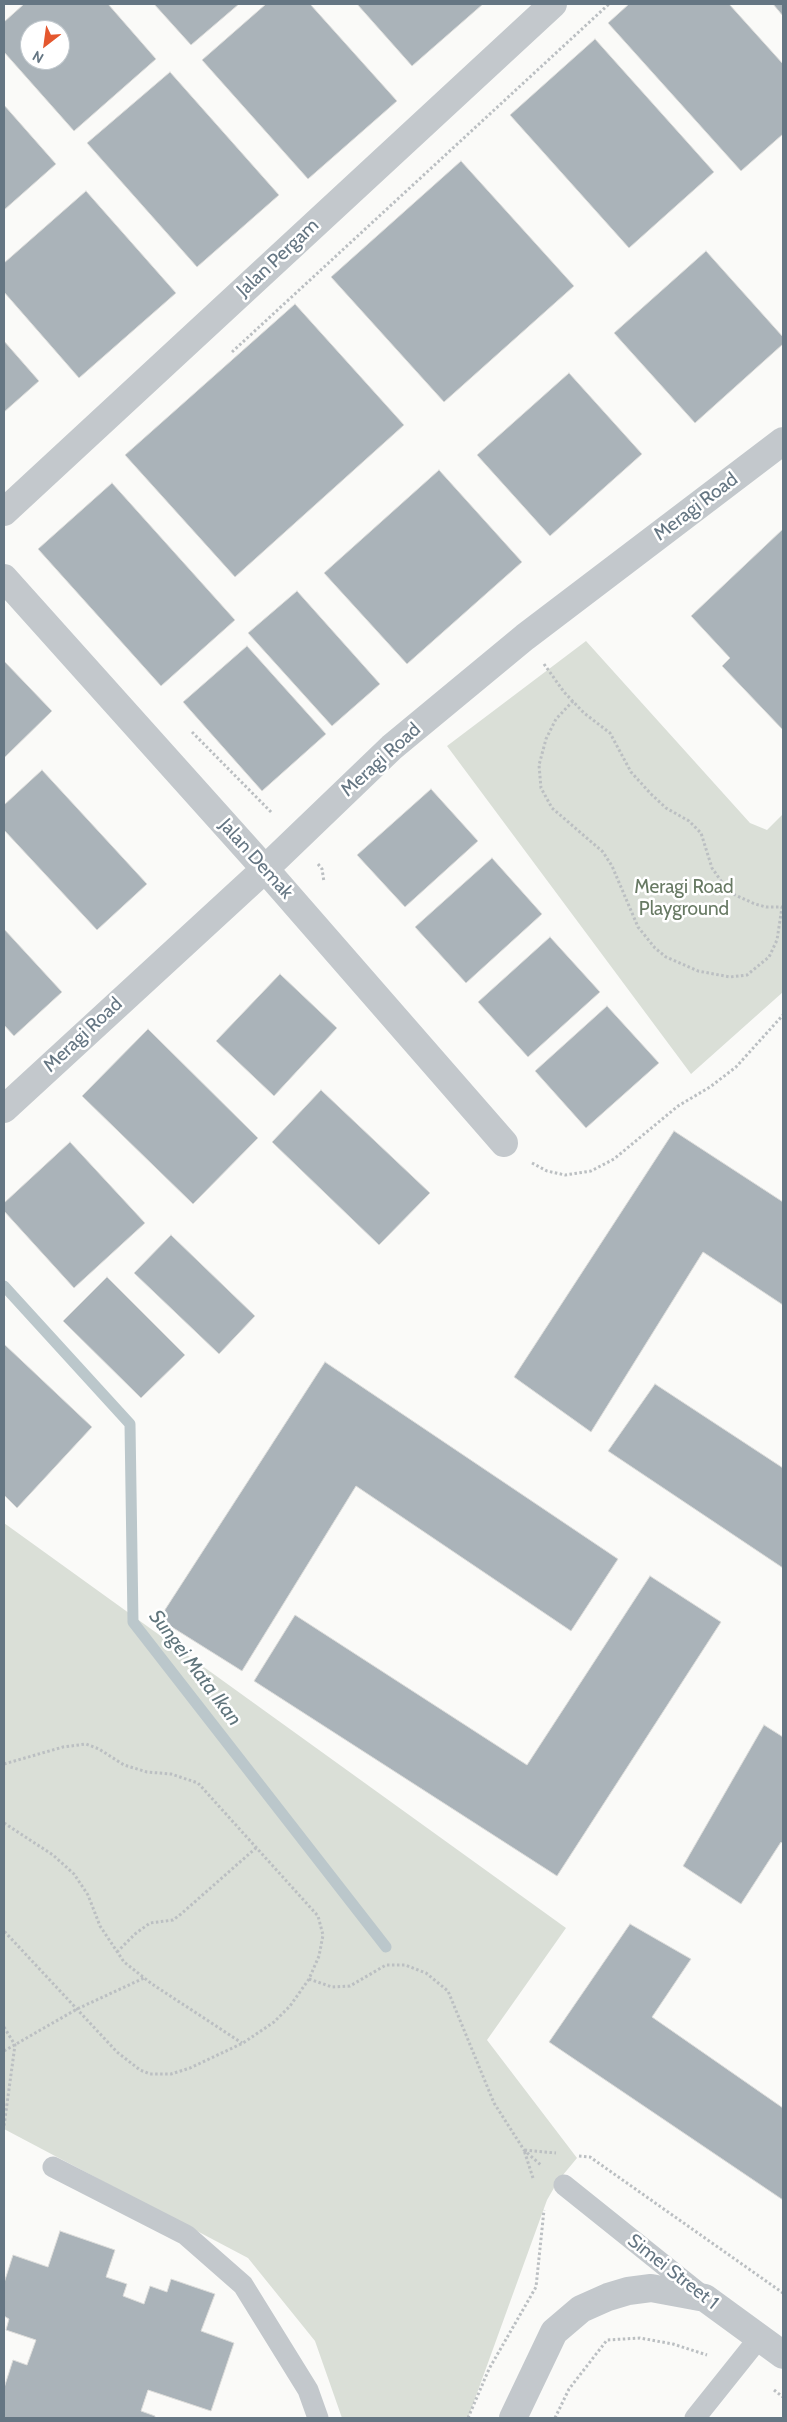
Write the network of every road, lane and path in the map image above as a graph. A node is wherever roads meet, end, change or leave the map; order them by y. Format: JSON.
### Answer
{"nodes":[{"id":1,"x":553,"y":4,"type":"edge"},
{"id":2,"x":609,"y":4,"type":"edge"},
{"id":3,"x":226,"y":358,"type":"dead end"},
{"id":4,"x":783,"y":442,"type":"edge"},
{"id":5,"x":4,"y":512,"type":"edge"},
{"id":6,"x":4,"y":578,"type":"edge"},
{"id":7,"x":525,"y":637,"type":"junction"},
{"id":8,"x":573,"y":702,"type":"junction"},
{"id":9,"x":265,"y":869,"type":"junction"},
{"id":10,"x":782,"y":907,"type":"edge"},
{"id":11,"x":783,"y":1015,"type":"edge"},
{"id":12,"x":4,"y":1109,"type":"edge"},
{"id":13,"x":504,"y":1143,"type":"joint"},
{"id":14,"x":4,"y":1764,"type":"edge"},
{"id":15,"x":4,"y":1823,"type":"edge"},
{"id":16,"x":257,"y":1847,"type":"junction"},
{"id":17,"x":4,"y":1931,"type":"edge"},
{"id":18,"x":117,"y":1952,"type":"junction"},
{"id":19,"x":144,"y":1978,"type":"junction"},
{"id":20,"x":309,"y":1979,"type":"junction"},
{"id":21,"x":77,"y":2009,"type":"junction"},
{"id":22,"x":4,"y":2028,"type":"edge"},
{"id":23,"x":243,"y":2043,"type":"junction"},
{"id":24,"x":15,"y":2045,"type":"junction"},
{"id":25,"x":4,"y":2051,"type":"edge"},
{"id":26,"x":4,"y":2126,"type":"edge"},
{"id":27,"x":524,"y":2150,"type":"junction"},
{"id":28,"x":562,"y":2154,"type":"dead end"},
{"id":29,"x":571,"y":2155,"type":"dead end"},
{"id":30,"x":53,"y":2167,"type":"dead end"},
{"id":31,"x":536,"y":2185,"type":"dead end"},
{"id":32,"x":564,"y":2185,"type":"joint"},
{"id":33,"x":541,"y":2203,"type":"dead end"},
{"id":34,"x":783,"y":2292,"type":"edge"},
{"id":35,"x":705,"y":2298,"type":"junction"},
{"id":36,"x":759,"y":2338,"type":"junction"},
{"id":37,"x":783,"y":2355,"type":"edge"},
{"id":38,"x":738,"y":2364,"type":"junction"},
{"id":39,"x":783,"y":2397,"type":"edge"},
{"id":40,"x":318,"y":2418,"type":"edge"},
{"id":41,"x":468,"y":2418,"type":"edge"},
{"id":42,"x":513,"y":2418,"type":"edge"},
{"id":43,"x":555,"y":2418,"type":"edge"},
{"id":44,"x":696,"y":2418,"type":"edge"}],
"edges":[{"from":1,"to":5,"type":"street","name":"Jalan Pergam"},
{"from":2,"to":3,"type":"path"},
{"from":4,"to":7,"type":"street","name":"Meragi Road"},
{"from":6,"to":9,"type":"street","name":"Jalan Demak"},
{"from":7,"to":8,"type":"path"},
{"from":7,"to":9,"type":"street","name":"Meragi Road"},
{"from":8,"to":10,"type":"path"},
{"from":8,"to":10,"type":"path"},
{"from":9,"to":12,"type":"street","name":"Meragi Road"},
{"from":9,"to":13,"type":"street","name":"Jalan Demak"},
{"from":11,"to":13,"type":"path"},
{"from":14,"to":16,"type":"path"},
{"from":15,"to":18,"type":"path"},
{"from":16,"to":18,"type":"path"},
{"from":16,"to":20,"type":"path"},
{"from":17,"to":21,"type":"path"},
{"from":18,"to":19,"type":"path"},
{"from":19,"to":21,"type":"path"},
{"from":19,"to":23,"type":"path"},
{"from":20,"to":23,"type":"path"},
{"from":20,"to":27,"type":"path"},
{"from":21,"to":23,"type":"path"},
{"from":21,"to":24,"type":"path"},
{"from":22,"to":24,"type":"path"},
{"from":24,"to":25,"type":"path"},
{"from":24,"to":26,"type":"path"},
{"from":27,"to":28,"type":"path"},
{"from":27,"to":31,"type":"path"},
{"from":27,"to":32,"type":"path"},
{"from":29,"to":34,"type":"path"},
{"from":30,"to":40,"type":"lane"},
{"from":32,"to":35,"type":"lane","name":"Simei Street 1"},
{"from":33,"to":41,"type":"path"},
{"from":35,"to":36,"type":"street","name":"Simei Street 1"},
{"from":35,"to":42,"type":"street"},
{"from":36,"to":37,"type":"street","name":"Simei Street 1"},
{"from":36,"to":38,"type":"lane"},
{"from":38,"to":39,"type":"path"},
{"from":38,"to":43,"type":"path"},
{"from":38,"to":44,"type":"lane"}]}
